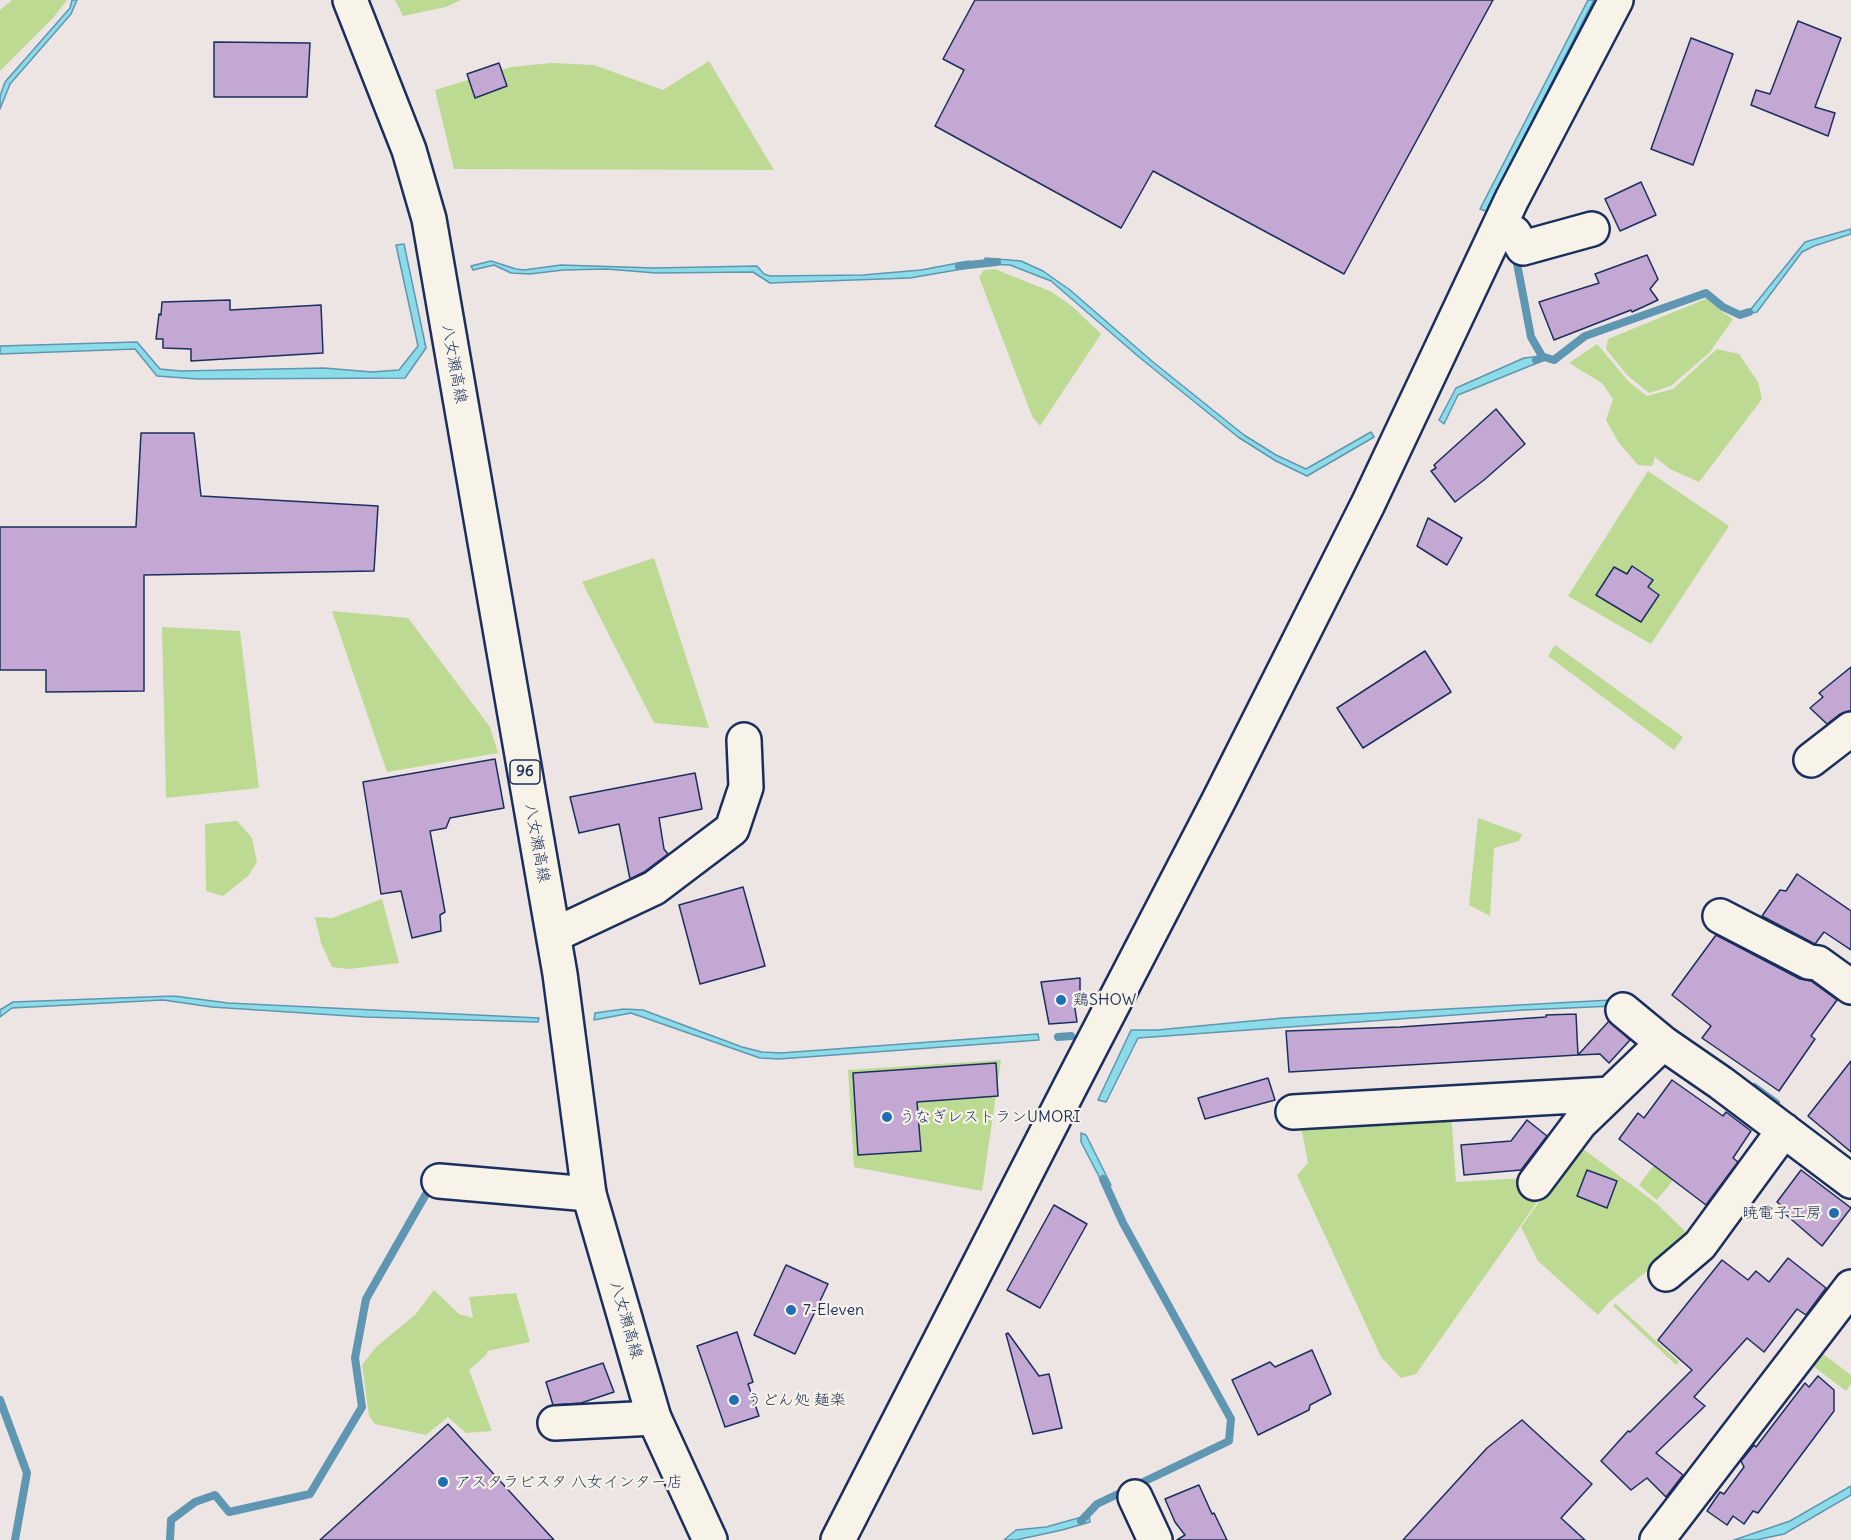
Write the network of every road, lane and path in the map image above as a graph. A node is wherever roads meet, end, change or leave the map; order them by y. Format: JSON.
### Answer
{"nodes":[{"id":1,"x":350,"y":0,"type":"edge"},
{"id":2,"x":1616,"y":0,"type":"edge"},
{"id":3,"x":1592,"y":229,"type":"dead end"},
{"id":4,"x":1514,"y":233,"type":"dead end"},
{"id":5,"x":1851,"y":729,"type":"edge"},
{"id":6,"x":744,"y":740,"type":"dead end"},
{"id":7,"x":1811,"y":760,"type":"dead end"},
{"id":8,"x":1720,"y":916,"type":"dead end"},
{"id":9,"x":554,"y":935,"type":"junction"},
{"id":10,"x":1851,"y":987,"type":"edge"},
{"id":11,"x":1623,"y":1010,"type":"dead end"},
{"id":12,"x":1663,"y":1043,"type":"junction"},
{"id":13,"x":1610,"y":1094,"type":"junction"},
{"id":14,"x":1293,"y":1112,"type":"dead end"},
{"id":15,"x":1784,"y":1130,"type":"junction"},
{"id":16,"x":1851,"y":1181,"type":"edge"},
{"id":17,"x":439,"y":1182,"type":"dead end"},
{"id":18,"x":1535,"y":1184,"type":"dead end"},
{"id":19,"x":589,"y":1194,"type":"junction"},
{"id":20,"x":1666,"y":1274,"type":"dead end"},
{"id":21,"x":1851,"y":1287,"type":"edge"},
{"id":22,"x":654,"y":1418,"type":"junction"},
{"id":23,"x":555,"y":1423,"type":"dead end"},
{"id":24,"x":1135,"y":1497,"type":"dead end"},
{"id":25,"x":710,"y":1540,"type":"edge"},
{"id":26,"x":838,"y":1540,"type":"edge"},
{"id":27,"x":1155,"y":1540,"type":"edge"},
{"id":28,"x":1657,"y":1540,"type":"edge"}],
"edges":[{"from":1,"to":9,"type":"street","name":"八女瀬高線","number":"96"},
{"from":2,"to":26,"type":"street"},
{"from":3,"to":4,"type":"street"},
{"from":5,"to":7,"type":"street"},
{"from":6,"to":9,"type":"street"},
{"from":8,"to":10,"type":"street"},
{"from":9,"to":19,"type":"street","name":"八女瀬高線","number":"96"},
{"from":11,"to":12,"type":"street"},
{"from":12,"to":13,"type":"street"},
{"from":12,"to":15,"type":"street"},
{"from":13,"to":14,"type":"street"},
{"from":13,"to":18,"type":"street"},
{"from":15,"to":16,"type":"street"},
{"from":15,"to":20,"type":"street"},
{"from":17,"to":19,"type":"street"},
{"from":19,"to":22,"type":"street","name":"八女瀬高線","number":"96"},
{"from":21,"to":28,"type":"street"},
{"from":22,"to":23,"type":"street"},
{"from":22,"to":25,"type":"street","name":"八女瀬高線","number":"96"},
{"from":24,"to":27,"type":"street"}]}
